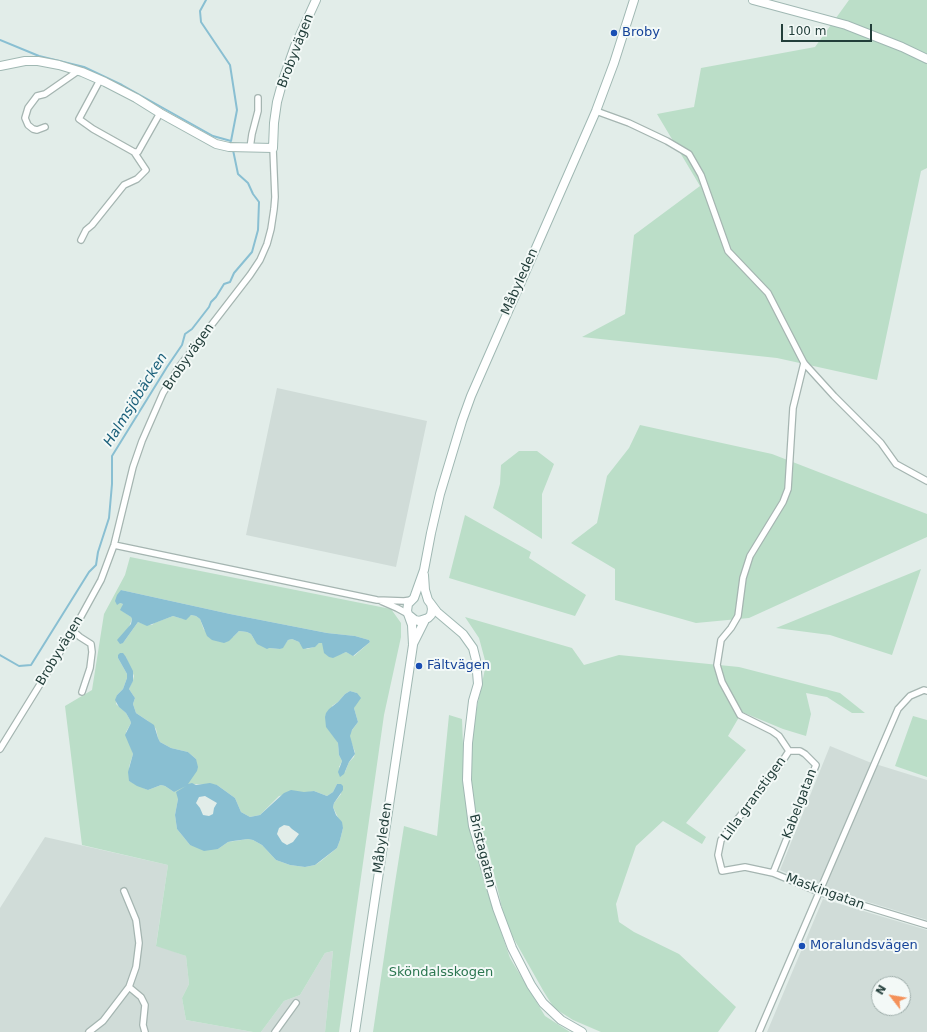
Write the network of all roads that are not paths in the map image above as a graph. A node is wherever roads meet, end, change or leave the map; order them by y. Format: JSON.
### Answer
{"nodes":[{"id":1,"x":316,"y":0,"type":"edge"},
{"id":2,"x":634,"y":0,"type":"edge"},
{"id":3,"x":753,"y":0,"type":"edge"},
{"id":4,"x":927,"y":59,"type":"edge"},
{"id":5,"x":0,"y":66,"type":"edge"},
{"id":6,"x":78,"y":71,"type":"junction"},
{"id":7,"x":100,"y":80,"type":"junction"},
{"id":8,"x":258,"y":98,"type":"dead end"},
{"id":9,"x":596,"y":112,"type":"junction"},
{"id":10,"x":160,"y":113,"type":"junction"},
{"id":11,"x":45,"y":127,"type":"dead end"},
{"id":12,"x":250,"y":148,"type":"junction"},
{"id":13,"x":273,"y":148,"type":"junction"},
{"id":14,"x":134,"y":152,"type":"junction"},
{"id":15,"x":81,"y":240,"type":"dead end"},
{"id":16,"x":804,"y":363,"type":"junction"},
{"id":17,"x":927,"y":481,"type":"edge"},
{"id":18,"x":114,"y":545,"type":"junction"},
{"id":19,"x":424,"y":570,"type":"junction"},
{"id":20,"x":412,"y":599,"type":"junction"},
{"id":21,"x":377,"y":600,"type":"junction"},
{"id":22,"x":430,"y":602,"type":"junction"},
{"id":23,"x":409,"y":615,"type":"junction"},
{"id":24,"x":426,"y":619,"type":"junction"},
{"id":25,"x":452,"y":625,"type":"junction"},
{"id":26,"x":73,"y":631,"type":"junction"},
{"id":27,"x":413,"y":645,"type":"junction"},
{"id":28,"x":927,"y":691,"type":"edge"},
{"id":29,"x":82,"y":692,"type":"dead end"},
{"id":30,"x":0,"y":749,"type":"edge"},
{"id":31,"x":789,"y":751,"type":"junction"},
{"id":32,"x":722,"y":871,"type":"joint"},
{"id":33,"x":773,"y":873,"type":"junction"},
{"id":34,"x":124,"y":892,"type":"dead end"},
{"id":35,"x":819,"y":892,"type":"junction"},
{"id":36,"x":927,"y":925,"type":"edge"},
{"id":37,"x":129,"y":987,"type":"junction"},
{"id":38,"x":296,"y":1003,"type":"dead end"},
{"id":39,"x":89,"y":1032,"type":"edge"},
{"id":40,"x":145,"y":1032,"type":"edge"},
{"id":41,"x":275,"y":1032,"type":"edge"},
{"id":42,"x":355,"y":1032,"type":"edge"},
{"id":43,"x":582,"y":1032,"type":"edge"},
{"id":44,"x":759,"y":1032,"type":"edge"}],
"edges":[{"from":1,"to":13,"type":"street","name":"Brobyvägen"},
{"from":2,"to":9,"type":"street","name":"Måbyleden"},
{"from":3,"to":4,"type":"street"},
{"from":5,"to":6,"type":"street"},
{"from":6,"to":7,"type":"street"},
{"from":6,"to":11,"type":"street"},
{"from":7,"to":10,"type":"street"},
{"from":7,"to":14,"type":"street"},
{"from":8,"to":12,"type":"street"},
{"from":9,"to":16,"type":"street"},
{"from":9,"to":19,"type":"street","name":"Måbyleden"},
{"from":10,"to":12,"type":"street"},
{"from":10,"to":14,"type":"street"},
{"from":12,"to":13,"type":"street"},
{"from":13,"to":18,"type":"street","name":"Brobyvägen"},
{"from":14,"to":15,"type":"street"},
{"from":16,"to":17,"type":"street"},
{"from":16,"to":31,"type":"street"},
{"from":18,"to":21,"type":"street"},
{"from":18,"to":26,"type":"street","name":"Brobyvägen"},
{"from":19,"to":20,"type":"street","name":"Måbyleden"},
{"from":19,"to":22,"type":"street","name":"Måbyleden"},
{"from":20,"to":21,"type":"street"},
{"from":20,"to":22,"type":"street"},
{"from":20,"to":23,"type":"street","name":"Måbyleden"},
{"from":21,"to":23,"type":"street"},
{"from":22,"to":24,"type":"street","name":"Måbyleden"},
{"from":22,"to":25,"type":"street","name":"Bristagatan"},
{"from":23,"to":24,"type":"street"},
{"from":23,"to":27,"type":"street","name":"Måbyleden"},
{"from":24,"to":25,"type":"street","name":"Bristagatan"},
{"from":24,"to":27,"type":"street","name":"Måbyleden"},
{"from":25,"to":43,"type":"street","name":"Bristagatan"},
{"from":26,"to":29,"type":"street"},
{"from":26,"to":30,"type":"street","name":"Brobyvägen"},
{"from":27,"to":42,"type":"street","name":"Måbyleden"},
{"from":28,"to":35,"type":"street"},
{"from":31,"to":32,"type":"street","name":"Lilla granstigen"},
{"from":31,"to":33,"type":"street","name":"Kabelgatan"},
{"from":32,"to":33,"type":"street","name":"Maskingatan"},
{"from":33,"to":35,"type":"street","name":"Maskingatan"},
{"from":34,"to":37,"type":"street"},
{"from":35,"to":36,"type":"street","name":"Maskingatan"},
{"from":35,"to":44,"type":"street"},
{"from":37,"to":39,"type":"street"},
{"from":37,"to":40,"type":"street"},
{"from":38,"to":41,"type":"street"}]}
